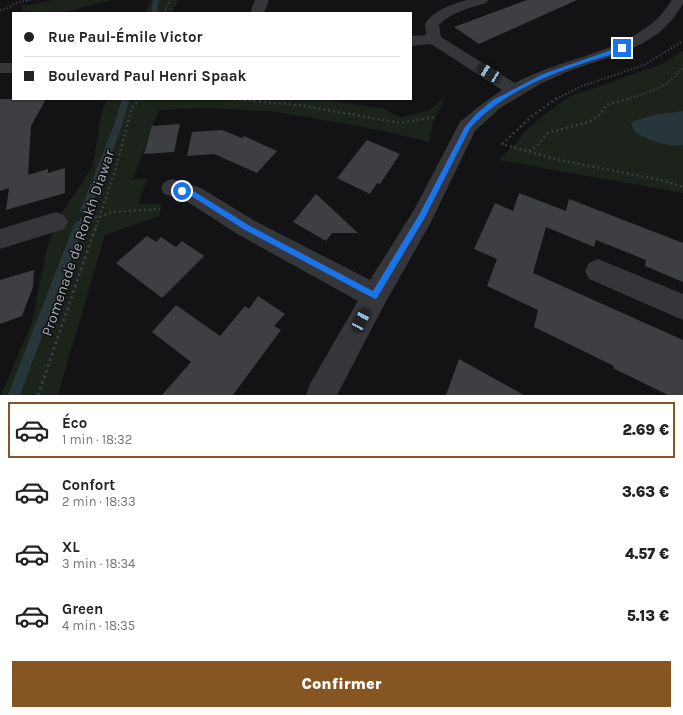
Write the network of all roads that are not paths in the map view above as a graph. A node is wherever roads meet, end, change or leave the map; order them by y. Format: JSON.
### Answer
{"nodes":[{"id":1,"x":262,"y":0,"type":"edge"},
{"id":2,"x":481,"y":0,"type":"edge"},
{"id":3,"x":679,"y":0,"type":"edge"},
{"id":4,"x":257,"y":12,"type":"edge"},
{"id":5,"x":434,"y":39,"type":"junction"},
{"id":6,"x":412,"y":41,"type":"edge"},
{"id":7,"x":0,"y":68,"type":"edge"},
{"id":8,"x":12,"y":68,"type":"edge"},
{"id":9,"x":514,"y":90,"type":"junction"},
{"id":10,"x":182,"y":191,"type":"road end"},
{"id":11,"x":56,"y":222,"type":"road end"},
{"id":12,"x":0,"y":239,"type":"edge"},
{"id":13,"x":598,"y":271,"type":"dead end"},
{"id":14,"x":375,"y":296,"type":"junction"},
{"id":15,"x":683,"y":307,"type":"edge"},
{"id":16,"x":321,"y":395,"type":"edge"}],
"edges":[{"from":1,"to":4,"type":"street"},
{"from":2,"to":5,"type":"street"},
{"from":3,"to":9,"type":"street"},
{"from":5,"to":6,"type":"street"},
{"from":5,"to":9,"type":"street"},
{"from":7,"to":8,"type":"street"},
{"from":9,"to":14,"type":"street"},
{"from":10,"to":14,"type":"street"},
{"from":11,"to":12,"type":"street"},
{"from":13,"to":15,"type":"street"},
{"from":14,"to":16,"type":"street"}]}
